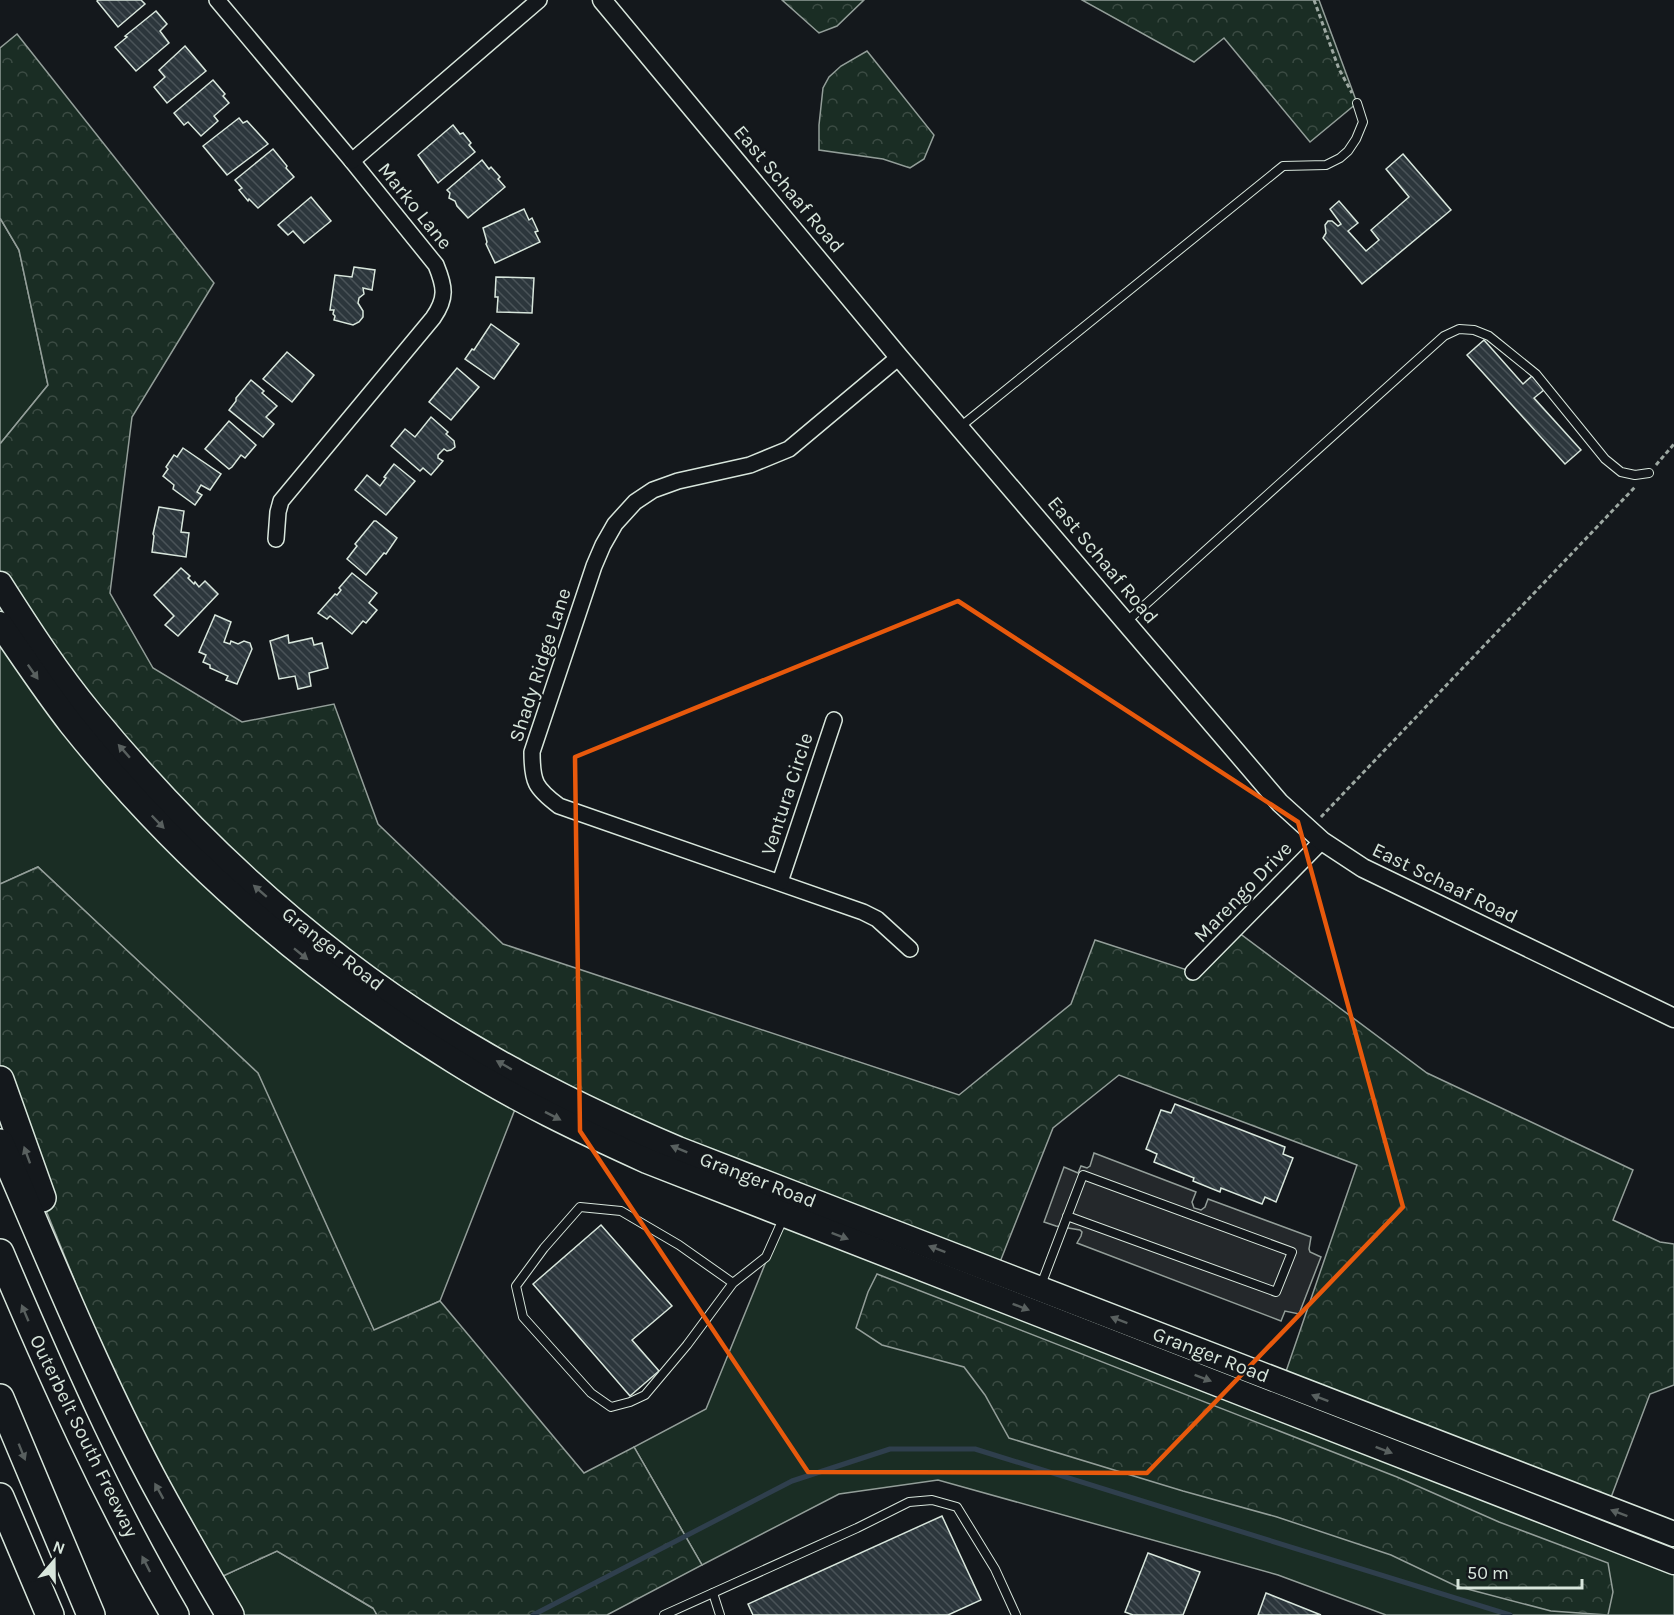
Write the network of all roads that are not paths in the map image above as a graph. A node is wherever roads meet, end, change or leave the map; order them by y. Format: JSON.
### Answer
{"nodes":[{"id":1,"x":217,"y":0,"type":"edge"},
{"id":2,"x":539,"y":0,"type":"edge"},
{"id":3,"x":602,"y":0,"type":"edge"},
{"id":4,"x":1357,"y":103,"type":"road end"},
{"id":5,"x":352,"y":160,"type":"junction"},
{"id":6,"x":899,"y":357,"type":"junction"},
{"id":7,"x":960,"y":427,"type":"junction"},
{"id":8,"x":1649,"y":473,"type":"road end"},
{"id":9,"x":276,"y":539,"type":"dead end"},
{"id":10,"x":0,"y":584,"type":"edge"},
{"id":11,"x":1126,"y":621,"type":"junction"},
{"id":12,"x":0,"y":624,"type":"edge"},
{"id":13,"x":834,"y":720,"type":"dead end"},
{"id":14,"x":1316,"y":835,"type":"junction"},
{"id":15,"x":780,"y":882,"type":"junction"},
{"id":16,"x":910,"y":949,"type":"dead end"},
{"id":17,"x":1193,"y":972,"type":"dead end"},
{"id":18,"x":1674,"y":1018,"type":"edge"},
{"id":19,"x":0,"y":1080,"type":"edge"},
{"id":20,"x":0,"y":1143,"type":"edge"},
{"id":21,"x":789,"y":1204,"type":"junction"},
{"id":22,"x":1067,"y":1216,"type":"junction"},
{"id":23,"x":0,"y":1253,"type":"edge"},
{"id":24,"x":733,"y":1283,"type":"junction"},
{"id":25,"x":1039,"y":1289,"type":"junction"},
{"id":26,"x":0,"y":1398,"type":"edge"},
{"id":27,"x":117,"y":1408,"type":"junction"},
{"id":28,"x":0,"y":1497,"type":"edge"},
{"id":29,"x":1674,"y":1534,"type":"edge"},
{"id":30,"x":1674,"y":1562,"type":"edge"},
{"id":31,"x":713,"y":1593,"type":"junction"},
{"id":32,"x":1014,"y":1614,"type":"edge"},
{"id":33,"x":50,"y":1615,"type":"edge"},
{"id":34,"x":91,"y":1615,"type":"edge"},
{"id":35,"x":175,"y":1615,"type":"edge"},
{"id":36,"x":230,"y":1615,"type":"edge"},
{"id":37,"x":664,"y":1615,"type":"edge"},
{"id":38,"x":720,"y":1615,"type":"edge"}],
"edges":[{"from":1,"to":5,"type":"street","name":"Marko Lane"},
{"from":2,"to":5,"type":"street"},
{"from":3,"to":6,"type":"street","name":"East Schaaf Road"},
{"from":4,"to":7,"type":"lane"},
{"from":5,"to":9,"type":"street","name":"Marko Lane"},
{"from":6,"to":7,"type":"street","name":"East Schaaf Road"},
{"from":6,"to":15,"type":"street","name":"Shady Ridge Lane"},
{"from":7,"to":11,"type":"street","name":"East Schaaf Road"},
{"from":8,"to":11,"type":"lane"},
{"from":21,"to":10,"type":"main road","name":"Granger Road","one_way":true},
{"from":11,"to":14,"type":"street","name":"East Schaaf Road"},
{"from":12,"to":21,"type":"main road","name":"Granger Road","one_way":true},
{"from":13,"to":15,"type":"street","name":"Ventura Circle"},
{"from":14,"to":17,"type":"street","name":"Marengo Drive"},
{"from":14,"to":18,"type":"street","name":"East Schaaf Road"},
{"from":15,"to":16,"type":"street","name":"Shady Ridge Lane"},
{"from":27,"to":19,"type":"highway","one_way":true},
{"from":20,"to":27,"type":"highway"},
{"from":21,"to":24,"type":"lane"},
{"from":25,"to":21,"type":"main road","name":"Granger Road","one_way":true},
{"from":21,"to":30,"type":"main road","name":"Granger Road","one_way":true},
{"from":22,"to":22,"type":"lane"},
{"from":22,"to":25,"type":"lane"},
{"from":35,"to":23,"type":"highway","name":"Outerbelt South Freeway","one_way":true},
{"from":24,"to":24,"type":"lane"},
{"from":29,"to":25,"type":"main road","name":"Granger Road","one_way":true},
{"from":26,"to":34,"type":"highway","one_way":true},
{"from":36,"to":27,"type":"highway","one_way":true},
{"from":28,"to":33,"type":"highway"},
{"from":31,"to":32,"type":"lane"},
{"from":31,"to":37,"type":"lane"},
{"from":31,"to":38,"type":"lane"}]}
